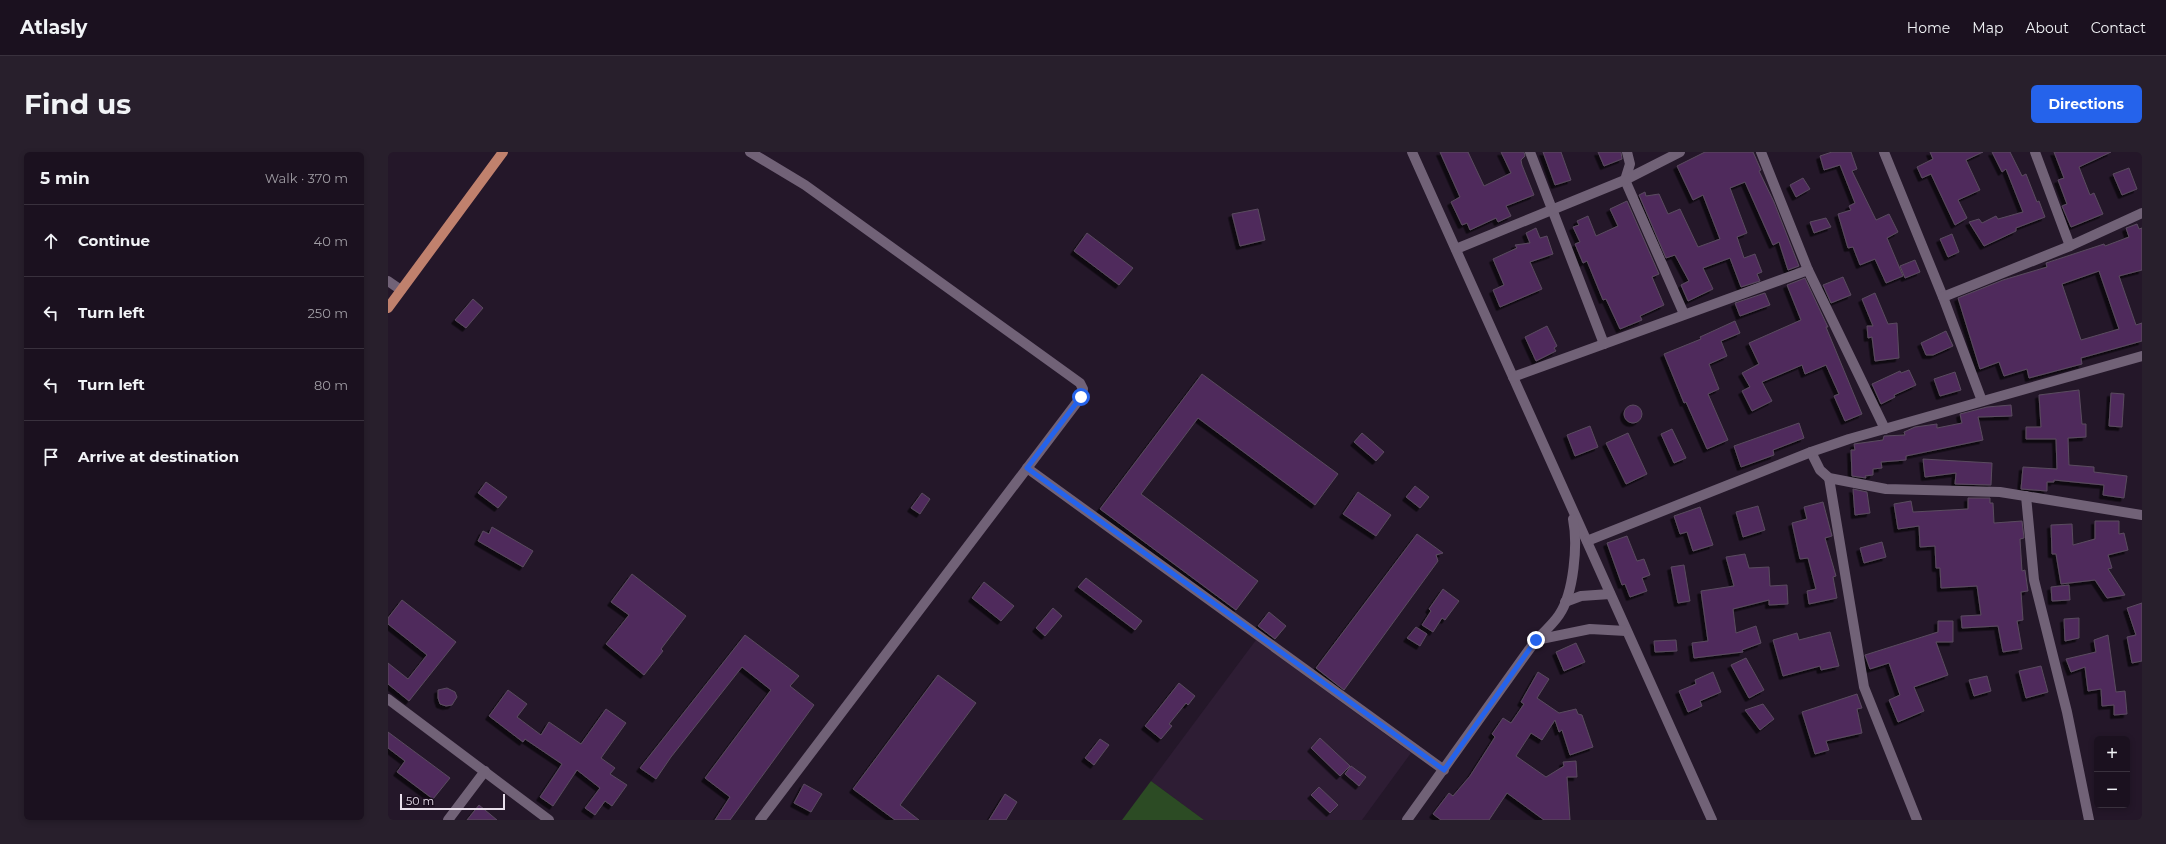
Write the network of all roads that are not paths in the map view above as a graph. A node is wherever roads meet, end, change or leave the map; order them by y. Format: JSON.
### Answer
{"nodes":[{"id":1,"x":503,"y":152,"type":"edge"},
{"id":2,"x":750,"y":152,"type":"edge"},
{"id":3,"x":1412,"y":152,"type":"edge"},
{"id":4,"x":1530,"y":152,"type":"edge"},
{"id":5,"x":1627,"y":152,"type":"edge"},
{"id":6,"x":1680,"y":152,"type":"edge"},
{"id":7,"x":1761,"y":152,"type":"edge"},
{"id":8,"x":1884,"y":152,"type":"edge"},
{"id":9,"x":2035,"y":152,"type":"edge"},
{"id":10,"x":1625,"y":180,"type":"junction"},
{"id":11,"x":1552,"y":210,"type":"junction"},
{"id":12,"x":2142,"y":213,"type":"edge"},
{"id":13,"x":2070,"y":246,"type":"junction"},
{"id":14,"x":1456,"y":249,"type":"junction"},
{"id":15,"x":1808,"y":270,"type":"junction"},
{"id":16,"x":388,"y":281,"type":"edge"},
{"id":17,"x":401,"y":290,"type":"junction"},
{"id":18,"x":1943,"y":297,"type":"junction"},
{"id":19,"x":388,"y":308,"type":"edge"},
{"id":20,"x":1684,"y":314,"type":"junction"},
{"id":21,"x":1604,"y":344,"type":"junction"},
{"id":22,"x":2142,"y":356,"type":"edge"},
{"id":23,"x":1513,"y":377,"type":"junction"},
{"id":24,"x":1982,"y":401,"type":"junction"},
{"id":25,"x":1885,"y":429,"type":"junction"},
{"id":26,"x":1811,"y":452,"type":"junction"},
{"id":27,"x":1027,"y":468,"type":"junction"},
{"id":28,"x":1829,"y":478,"type":"junction"},
{"id":29,"x":2026,"y":496,"type":"junction"},
{"id":30,"x":1570,"y":504,"type":"junction"},
{"id":31,"x":2142,"y":515,"type":"edge"},
{"id":32,"x":1587,"y":541,"type":"junction"},
{"id":33,"x":1610,"y":594,"type":"junction"},
{"id":34,"x":1565,"y":602,"type":"junction"},
{"id":35,"x":1626,"y":631,"type":"junction"},
{"id":36,"x":1536,"y":640,"type":"junction"},
{"id":37,"x":388,"y":699,"type":"edge"},
{"id":38,"x":1444,"y":770,"type":"junction"},
{"id":39,"x":485,"y":771,"type":"junction"},
{"id":40,"x":448,"y":820,"type":"edge"},
{"id":41,"x":549,"y":820,"type":"edge"},
{"id":42,"x":760,"y":820,"type":"edge"},
{"id":43,"x":1407,"y":820,"type":"edge"},
{"id":44,"x":1712,"y":820,"type":"edge"},
{"id":45,"x":1917,"y":820,"type":"edge"},
{"id":46,"x":2089,"y":820,"type":"edge"}],
"edges":[{"from":1,"to":17,"type":"main road"},
{"from":2,"to":27,"type":"street"},
{"from":3,"to":14,"type":"street"},
{"from":4,"to":11,"type":"street"},
{"from":5,"to":10,"type":"street"},
{"from":6,"to":10,"type":"street"},
{"from":7,"to":15,"type":"street"},
{"from":8,"to":18,"type":"street"},
{"from":9,"to":13,"type":"street"},
{"from":10,"to":11,"type":"street"},
{"from":10,"to":20,"type":"street"},
{"from":11,"to":14,"type":"street"},
{"from":11,"to":21,"type":"street"},
{"from":12,"to":13,"type":"street"},
{"from":13,"to":18,"type":"street"},
{"from":14,"to":23,"type":"street"},
{"from":15,"to":20,"type":"street"},
{"from":15,"to":25,"type":"street"},
{"from":16,"to":17,"type":"street"},
{"from":17,"to":19,"type":"main road"},
{"from":18,"to":24,"type":"street"},
{"from":20,"to":21,"type":"street"},
{"from":21,"to":23,"type":"street"},
{"from":22,"to":24,"type":"street"},
{"from":23,"to":30,"type":"street"},
{"from":24,"to":25,"type":"street"},
{"from":25,"to":26,"type":"street"},
{"from":26,"to":28,"type":"street"},
{"from":26,"to":32,"type":"street"},
{"from":27,"to":38,"type":"street"},
{"from":27,"to":42,"type":"street"},
{"from":28,"to":29,"type":"street"},
{"from":28,"to":45,"type":"street"},
{"from":29,"to":31,"type":"street"},
{"from":29,"to":46,"type":"street"},
{"from":30,"to":32,"type":"street"},
{"from":30,"to":34,"type":"street"},
{"from":32,"to":33,"type":"street"},
{"from":33,"to":34,"type":"street"},
{"from":33,"to":35,"type":"street"},
{"from":34,"to":36,"type":"street"},
{"from":35,"to":36,"type":"street"},
{"from":35,"to":44,"type":"street"},
{"from":36,"to":38,"type":"street"},
{"from":37,"to":39,"type":"street"},
{"from":38,"to":43,"type":"street"},
{"from":39,"to":40,"type":"street"},
{"from":39,"to":41,"type":"street"}]}
